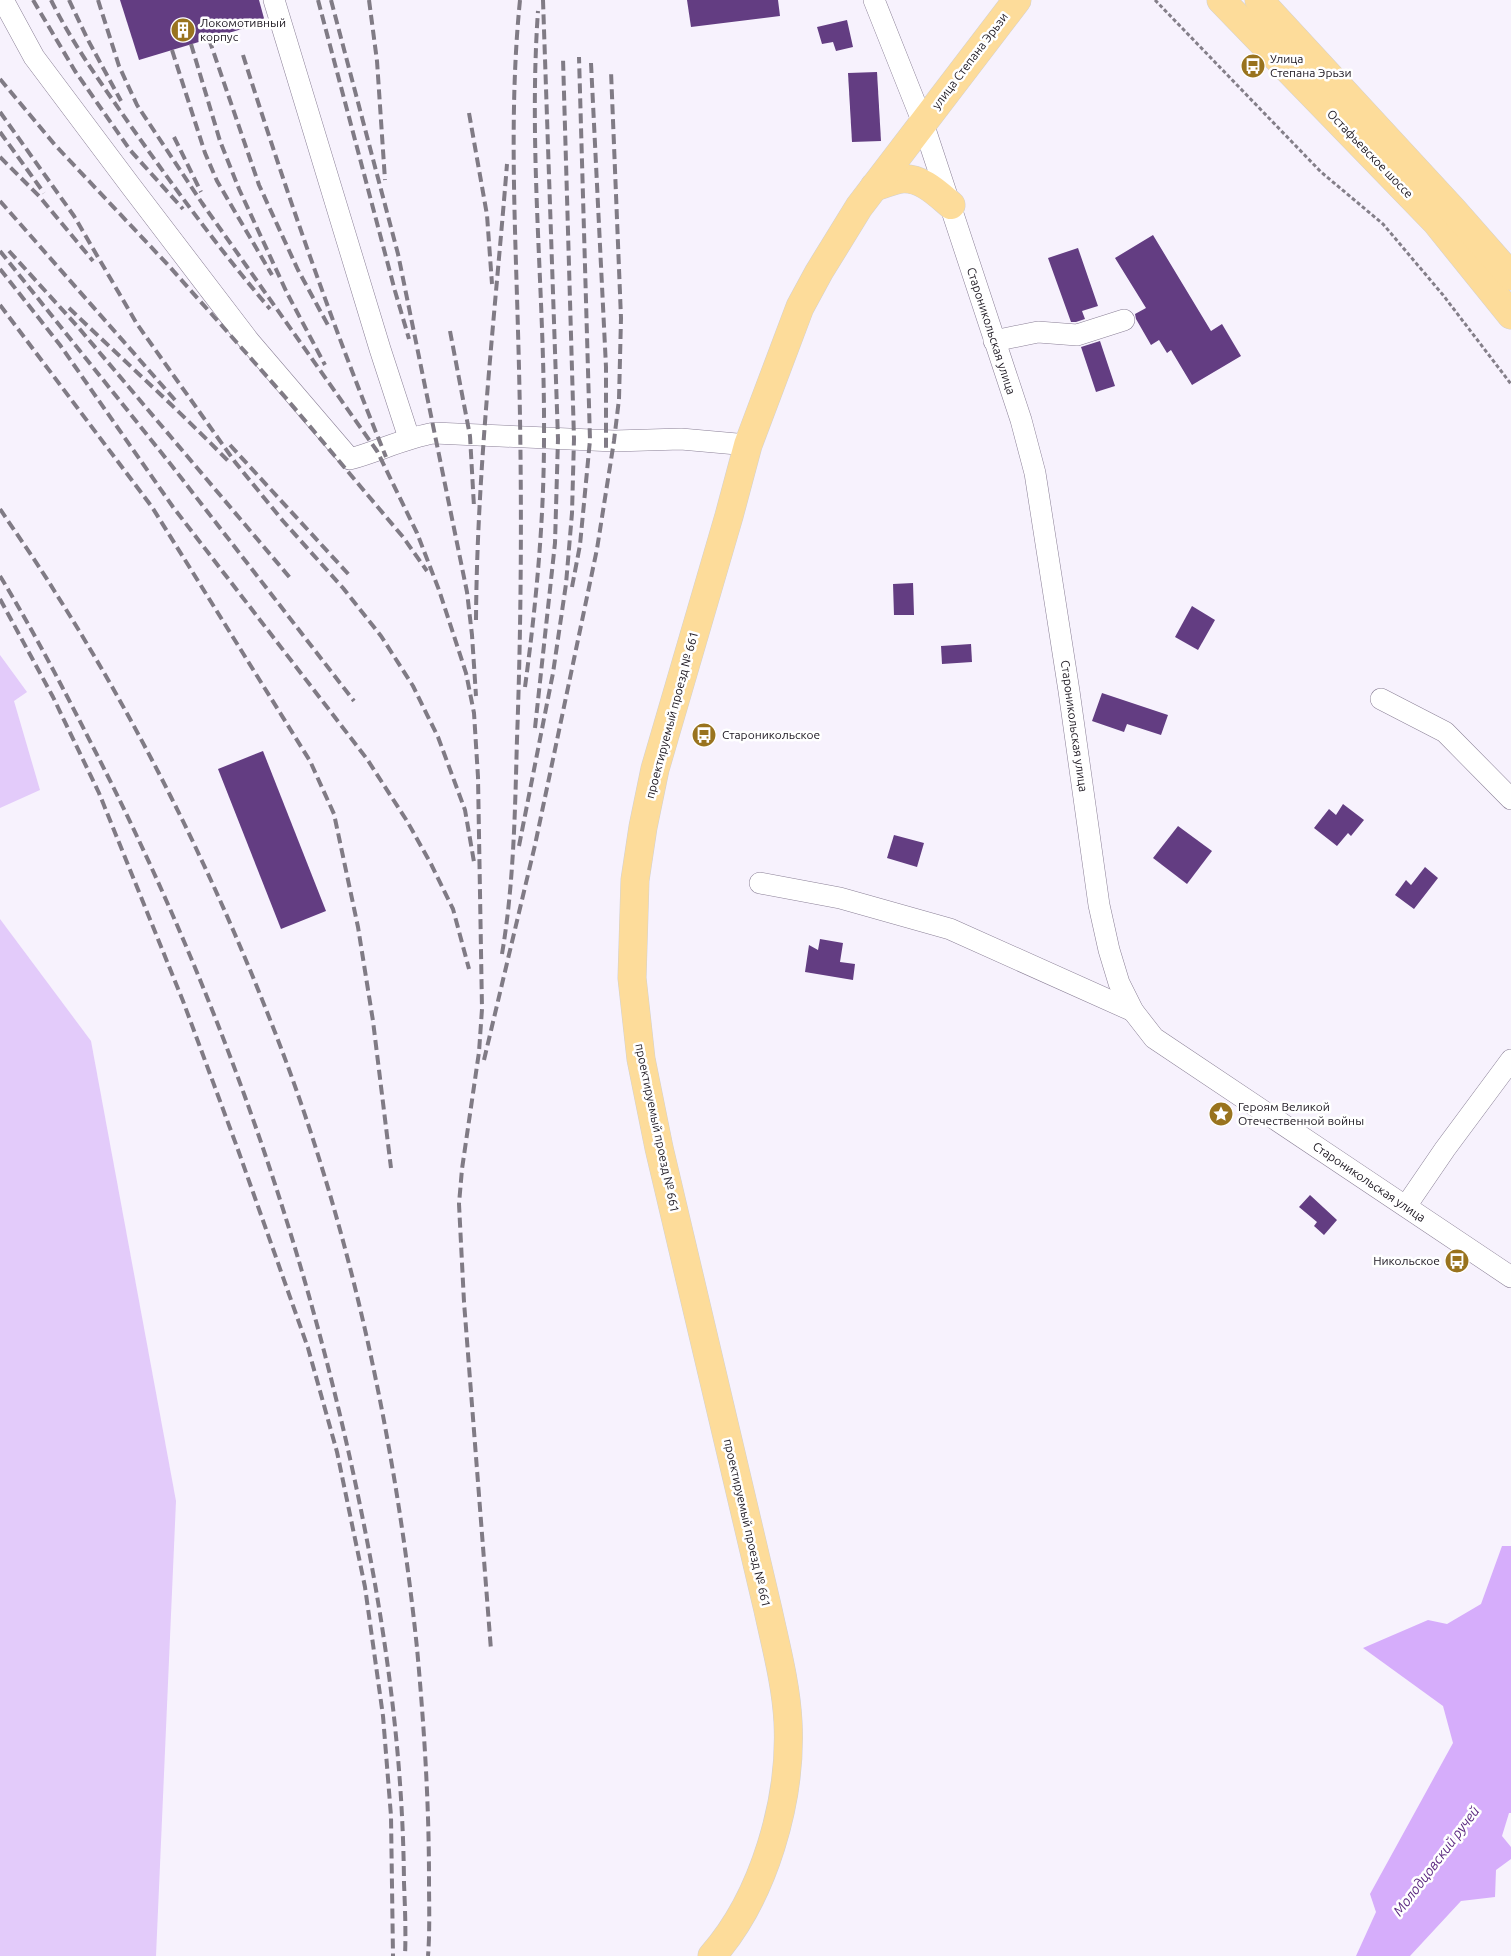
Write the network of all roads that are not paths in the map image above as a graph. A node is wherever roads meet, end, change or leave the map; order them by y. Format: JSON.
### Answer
{"nodes":[{"id":1,"x":3,"y":0,"type":"edge"},
{"id":2,"x":274,"y":0,"type":"edge"},
{"id":3,"x":874,"y":0,"type":"edge"},
{"id":4,"x":1017,"y":0,"type":"edge"},
{"id":5,"x":1221,"y":0,"type":"edge"},
{"id":6,"x":1259,"y":0,"type":"edge"},
{"id":7,"x":923,"y":123,"type":"junction"},
{"id":8,"x":874,"y":187,"type":"junction"},
{"id":9,"x":951,"y":205,"type":"junction"},
{"id":10,"x":1511,"y":276,"type":"edge"},
{"id":11,"x":1511,"y":314,"type":"edge"},
{"id":12,"x":1124,"y":320,"type":"dead end"},
{"id":13,"x":994,"y":341,"type":"junction"},
{"id":14,"x":409,"y":438,"type":"junction"},
{"id":15,"x":748,"y":445,"type":"junction"},
{"id":16,"x":1381,"y":699,"type":"dead end"},
{"id":17,"x":1511,"y":799,"type":"edge"},
{"id":18,"x":760,"y":882,"type":"dead end"},
{"id":19,"x":1133,"y":1011,"type":"junction"},
{"id":20,"x":1511,"y":1060,"type":"edge"},
{"id":21,"x":1406,"y":1206,"type":"junction"},
{"id":22,"x":1511,"y":1277,"type":"edge"},
{"id":23,"x":712,"y":1956,"type":"edge"}],
"edges":[{"from":1,"to":14,"type":"street"},
{"from":2,"to":14,"type":"street"},
{"from":3,"to":7,"type":"street","name":"Староникольская улица"},
{"from":4,"to":7,"type":"main road","name":"улица Степана Эрьзи"},
{"from":5,"to":11,"type":"main road","name":"Остафьевское шоссе"},
{"from":6,"to":10,"type":"main road","name":"Остафьевское шоссе"},
{"from":7,"to":8,"type":"main road","name":"проектируемый проезд № 661"},
{"from":7,"to":9,"type":"street","name":"Староникольская улица"},
{"from":8,"to":9,"type":"main road"},
{"from":8,"to":15,"type":"main road","name":"проектируемый проезд № 661"},
{"from":9,"to":13,"type":"street","name":"Староникольская улица"},
{"from":12,"to":13,"type":"street"},
{"from":13,"to":19,"type":"street","name":"Староникольская улица"},
{"from":14,"to":15,"type":"street"},
{"from":15,"to":23,"type":"main road","name":"проектируемый проезд № 661"},
{"from":16,"to":17,"type":"street"},
{"from":18,"to":19,"type":"street"},
{"from":19,"to":21,"type":"street","name":"Староникольская улица"},
{"from":20,"to":21,"type":"street"},
{"from":21,"to":22,"type":"street","name":"Староникольская улица"}]}
